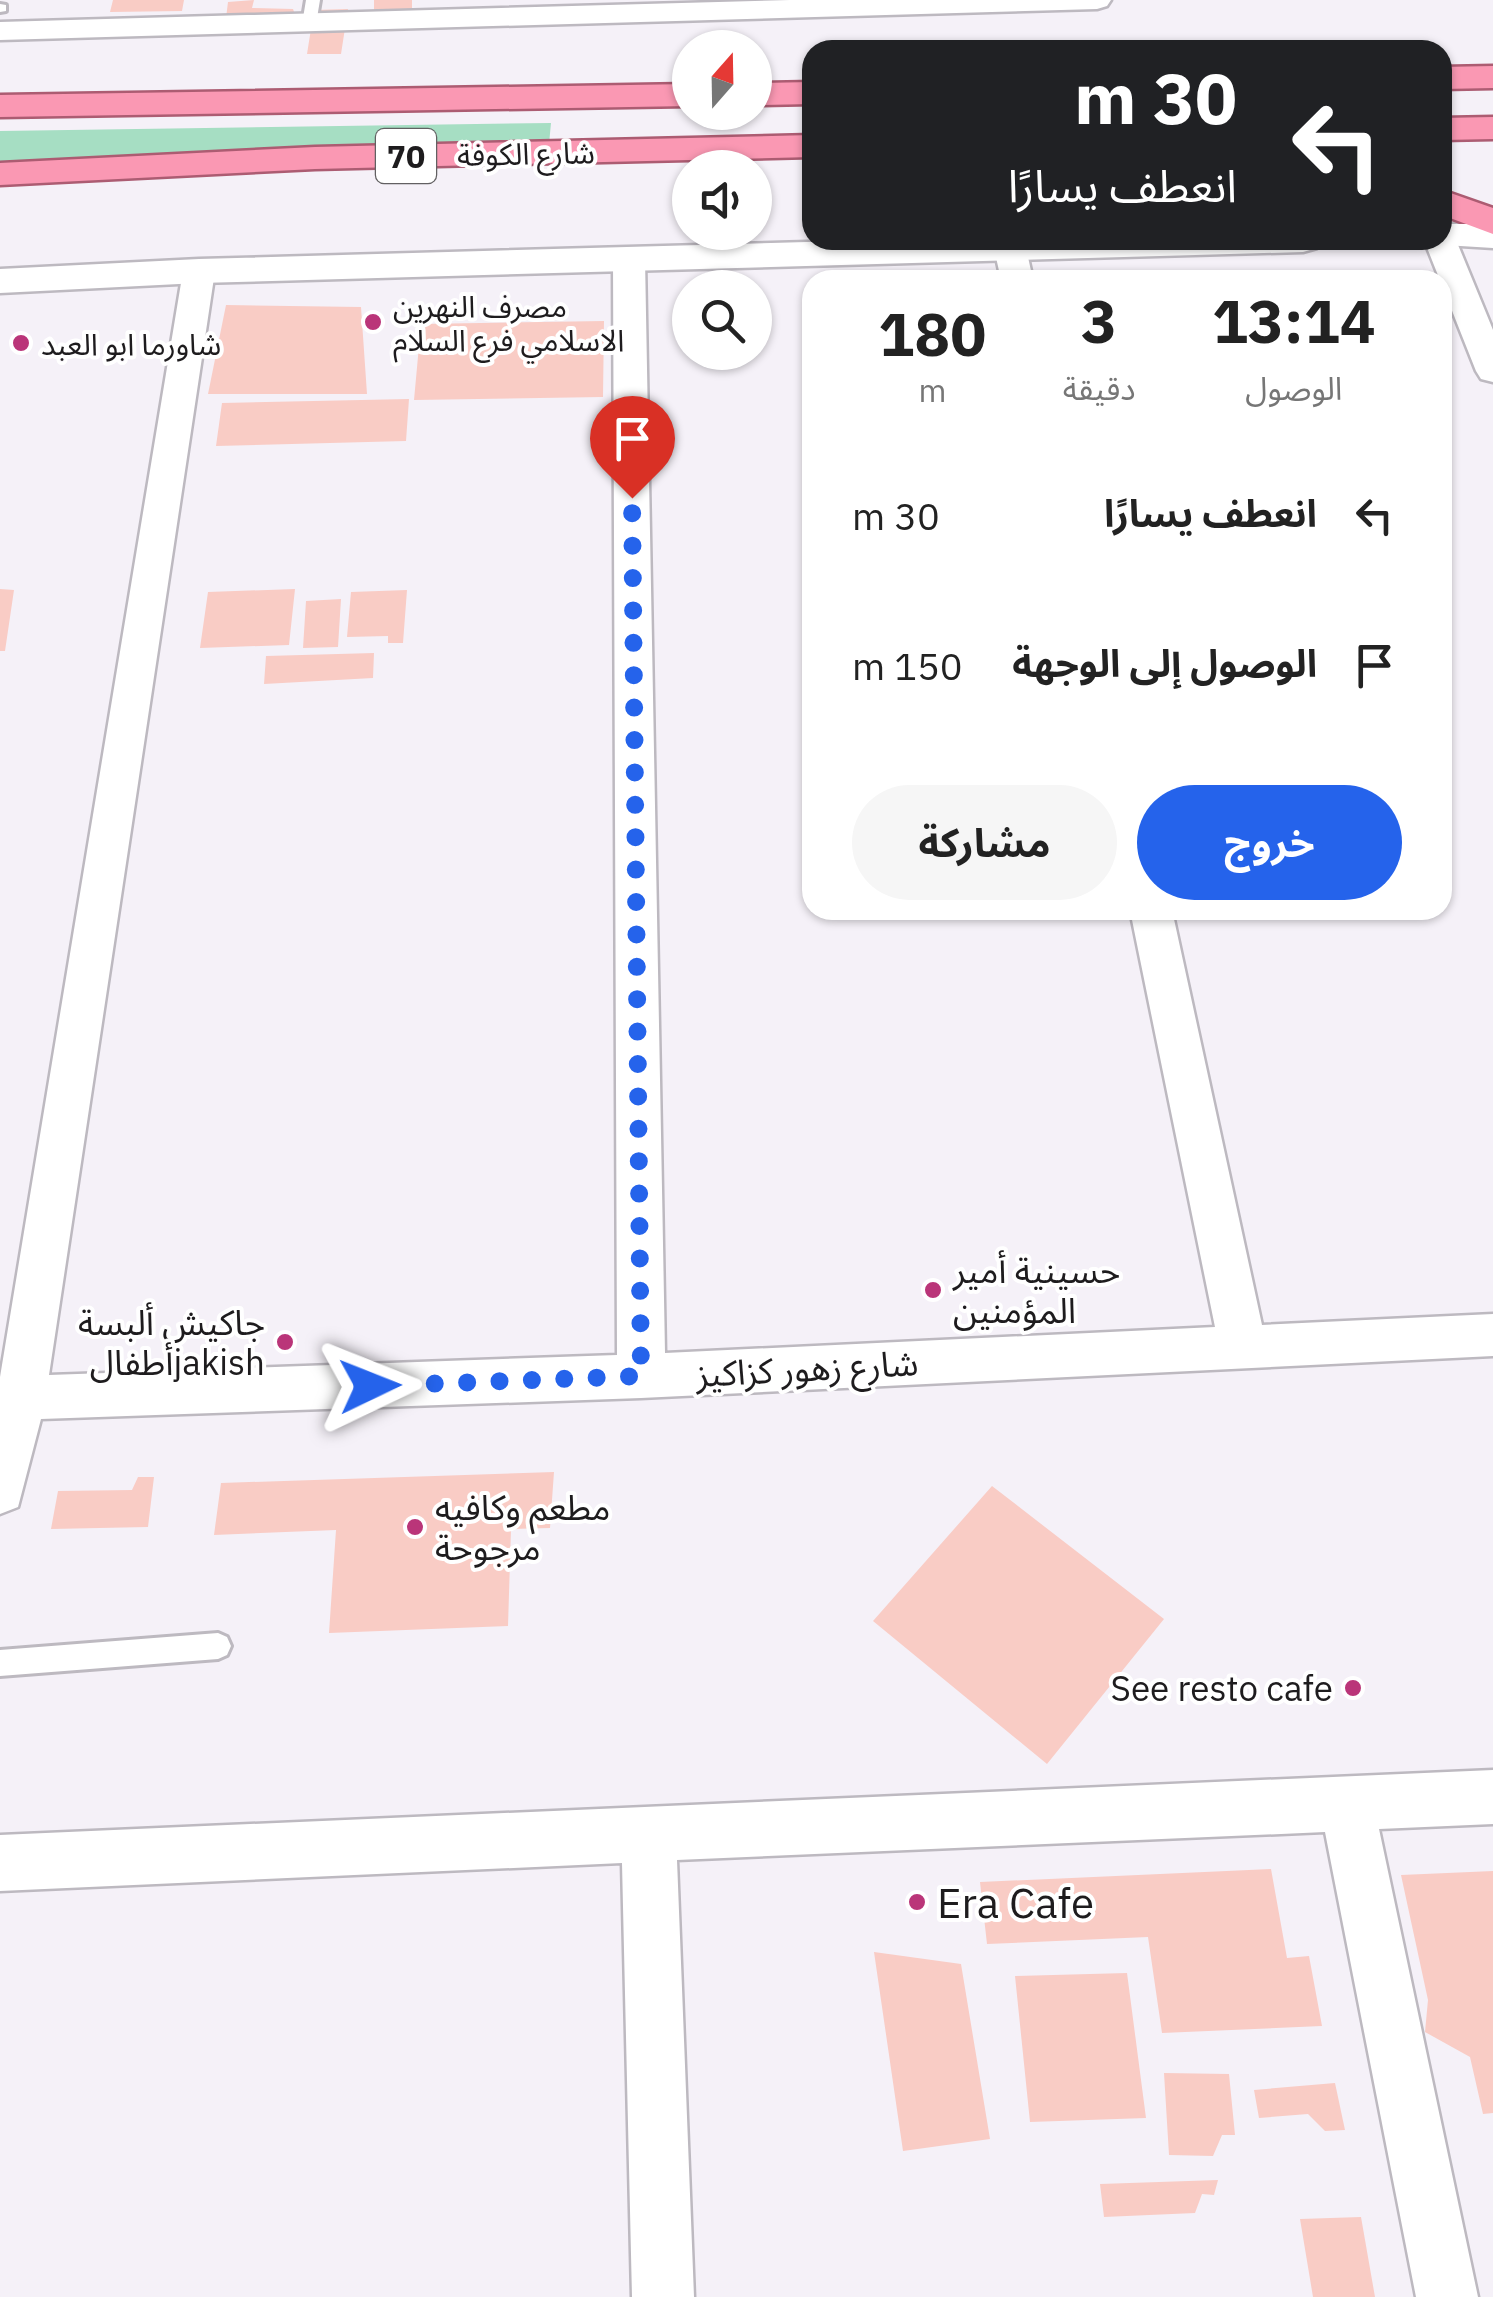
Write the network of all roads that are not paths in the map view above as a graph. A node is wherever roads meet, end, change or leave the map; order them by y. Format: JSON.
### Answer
{"nodes":[{"id":1,"x":1097,"y":0,"type":"edge"},
{"id":2,"x":1018,"y":1,"type":"edge"},
{"id":3,"x":780,"y":4,"type":"edge"},
{"id":4,"x":311,"y":12,"type":"edge"},
{"id":5,"x":0,"y":30,"type":"edge"},
{"id":6,"x":1493,"y":77,"type":"edge"},
{"id":7,"x":1452,"y":78,"type":"edge"},
{"id":8,"x":802,"y":93,"type":"edge"},
{"id":9,"x":772,"y":94,"type":"edge"},
{"id":10,"x":672,"y":95,"type":"edge"},
{"id":11,"x":0,"y":106,"type":"edge"},
{"id":12,"x":1493,"y":128,"type":"edge"},
{"id":13,"x":1452,"y":129,"type":"edge"},
{"id":14,"x":802,"y":146,"type":"edge"},
{"id":15,"x":0,"y":174,"type":"edge"},
{"id":16,"x":1452,"y":205,"type":"edge"},
{"id":17,"x":1493,"y":222,"type":"edge"},
{"id":18,"x":1493,"y":236,"type":"edge"},
{"id":19,"x":1452,"y":238,"type":"edge"},
{"id":20,"x":1182,"y":250,"type":"edge"},
{"id":21,"x":1446,"y":250,"type":"edge"},
{"id":22,"x":629,"y":259,"type":"junction"},
{"id":23,"x":1013,"y":264,"type":"edge"},
{"id":24,"x":199,"y":271,"type":"junction"},
{"id":25,"x":0,"y":280,"type":"edge"},
{"id":26,"x":1493,"y":371,"type":"edge"},
{"id":27,"x":1153,"y":920,"type":"edge"},
{"id":28,"x":1493,"y":1335,"type":"edge"},
{"id":29,"x":1244,"y":1347,"type":"junction"},
{"id":30,"x":641,"y":1376,"type":"junction"},
{"id":31,"x":11,"y":1399,"type":"edge"},
{"id":32,"x":0,"y":1491,"type":"edge"},
{"id":33,"x":218,"y":1646,"type":"dead end"},
{"id":34,"x":0,"y":1663,"type":"edge"},
{"id":35,"x":1493,"y":1797,"type":"edge"},
{"id":36,"x":1346,"y":1803,"type":"junction"},
{"id":37,"x":649,"y":1834,"type":"junction"},
{"id":38,"x":0,"y":1862,"type":"edge"},
{"id":39,"x":663,"y":2297,"type":"edge"},
{"id":40,"x":1447,"y":2297,"type":"edge"}],
"edges":[{"from":1,"to":2,"type":"street"},
{"from":2,"to":3,"type":"street"},
{"from":3,"to":4,"type":"street"},
{"from":4,"to":5,"type":"street"},
{"from":6,"to":7,"type":"highway"},
{"from":8,"to":9,"type":"highway"},
{"from":10,"to":11,"type":"highway","name":"شارع الكوفة","number":"70"},
{"from":12,"to":13,"type":"highway"},
{"from":14,"to":15,"type":"highway","name":"شارع الكوفة","number":"70"},
{"from":16,"to":17,"type":"highway"},
{"from":18,"to":19,"type":"street"},
{"from":20,"to":23,"type":"street"},
{"from":21,"to":26,"type":"street"},
{"from":22,"to":23,"type":"street"},
{"from":22,"to":24,"type":"street"},
{"from":22,"to":30,"type":"street"},
{"from":24,"to":25,"type":"street"},
{"from":24,"to":31,"type":"street"},
{"from":27,"to":29,"type":"street"},
{"from":28,"to":29,"type":"street","name":"شارع زهور كزاكيز"},
{"from":29,"to":30,"type":"street","name":"شارع زهور كزاكيز"},
{"from":30,"to":31,"type":"street","name":"شارع زهور كزاكيز"},
{"from":31,"to":32,"type":"street"},
{"from":33,"to":34,"type":"lane"},
{"from":35,"to":36,"type":"street"},
{"from":36,"to":37,"type":"street"},
{"from":36,"to":40,"type":"street"},
{"from":37,"to":38,"type":"street"},
{"from":37,"to":39,"type":"street"}]}
